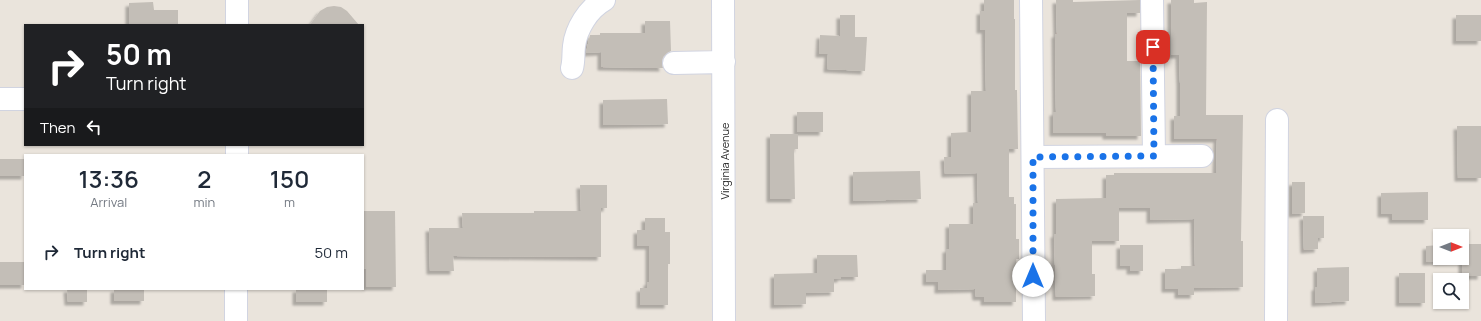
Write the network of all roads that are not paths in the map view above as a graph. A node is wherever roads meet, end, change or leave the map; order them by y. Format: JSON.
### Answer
{"nodes":[{"id":1,"x":237,"y":0,"type":"edge"},
{"id":2,"x":604,"y":0,"type":"edge"},
{"id":3,"x":723,"y":0,"type":"edge"},
{"id":4,"x":1031,"y":0,"type":"edge"},
{"id":5,"x":1152,"y":0,"type":"edge"},
{"id":6,"x":237,"y":24,"type":"edge"},
{"id":7,"x":724,"y":62,"type":"junction"},
{"id":8,"x":674,"y":63,"type":"dead end"},
{"id":9,"x":572,"y":68,"type":"dead end"},
{"id":10,"x":0,"y":99,"type":"edge"},
{"id":11,"x":24,"y":99,"type":"edge"},
{"id":12,"x":1277,"y":120,"type":"dead end"},
{"id":13,"x":1154,"y":156,"type":"junction"},
{"id":14,"x":1202,"y":156,"type":"dead end"},
{"id":15,"x":1033,"y":157,"type":"junction"},
{"id":16,"x":236,"y":290,"type":"edge"},
{"id":17,"x":236,"y":321,"type":"edge"},
{"id":18,"x":724,"y":321,"type":"edge"},
{"id":19,"x":1034,"y":321,"type":"edge"},
{"id":20,"x":1276,"y":321,"type":"edge"}],
"edges":[{"from":1,"to":6,"type":"street"},
{"from":2,"to":9,"type":"street"},
{"from":3,"to":7,"type":"street","name":"Virginia Avenue"},
{"from":4,"to":15,"type":"street"},
{"from":5,"to":13,"type":"street"},
{"from":7,"to":8,"type":"street"},
{"from":7,"to":18,"type":"street","name":"Virginia Avenue"},
{"from":10,"to":11,"type":"street"},
{"from":12,"to":20,"type":"street"},
{"from":13,"to":14,"type":"street"},
{"from":13,"to":15,"type":"street"},
{"from":15,"to":19,"type":"street"},
{"from":16,"to":17,"type":"street"}]}
